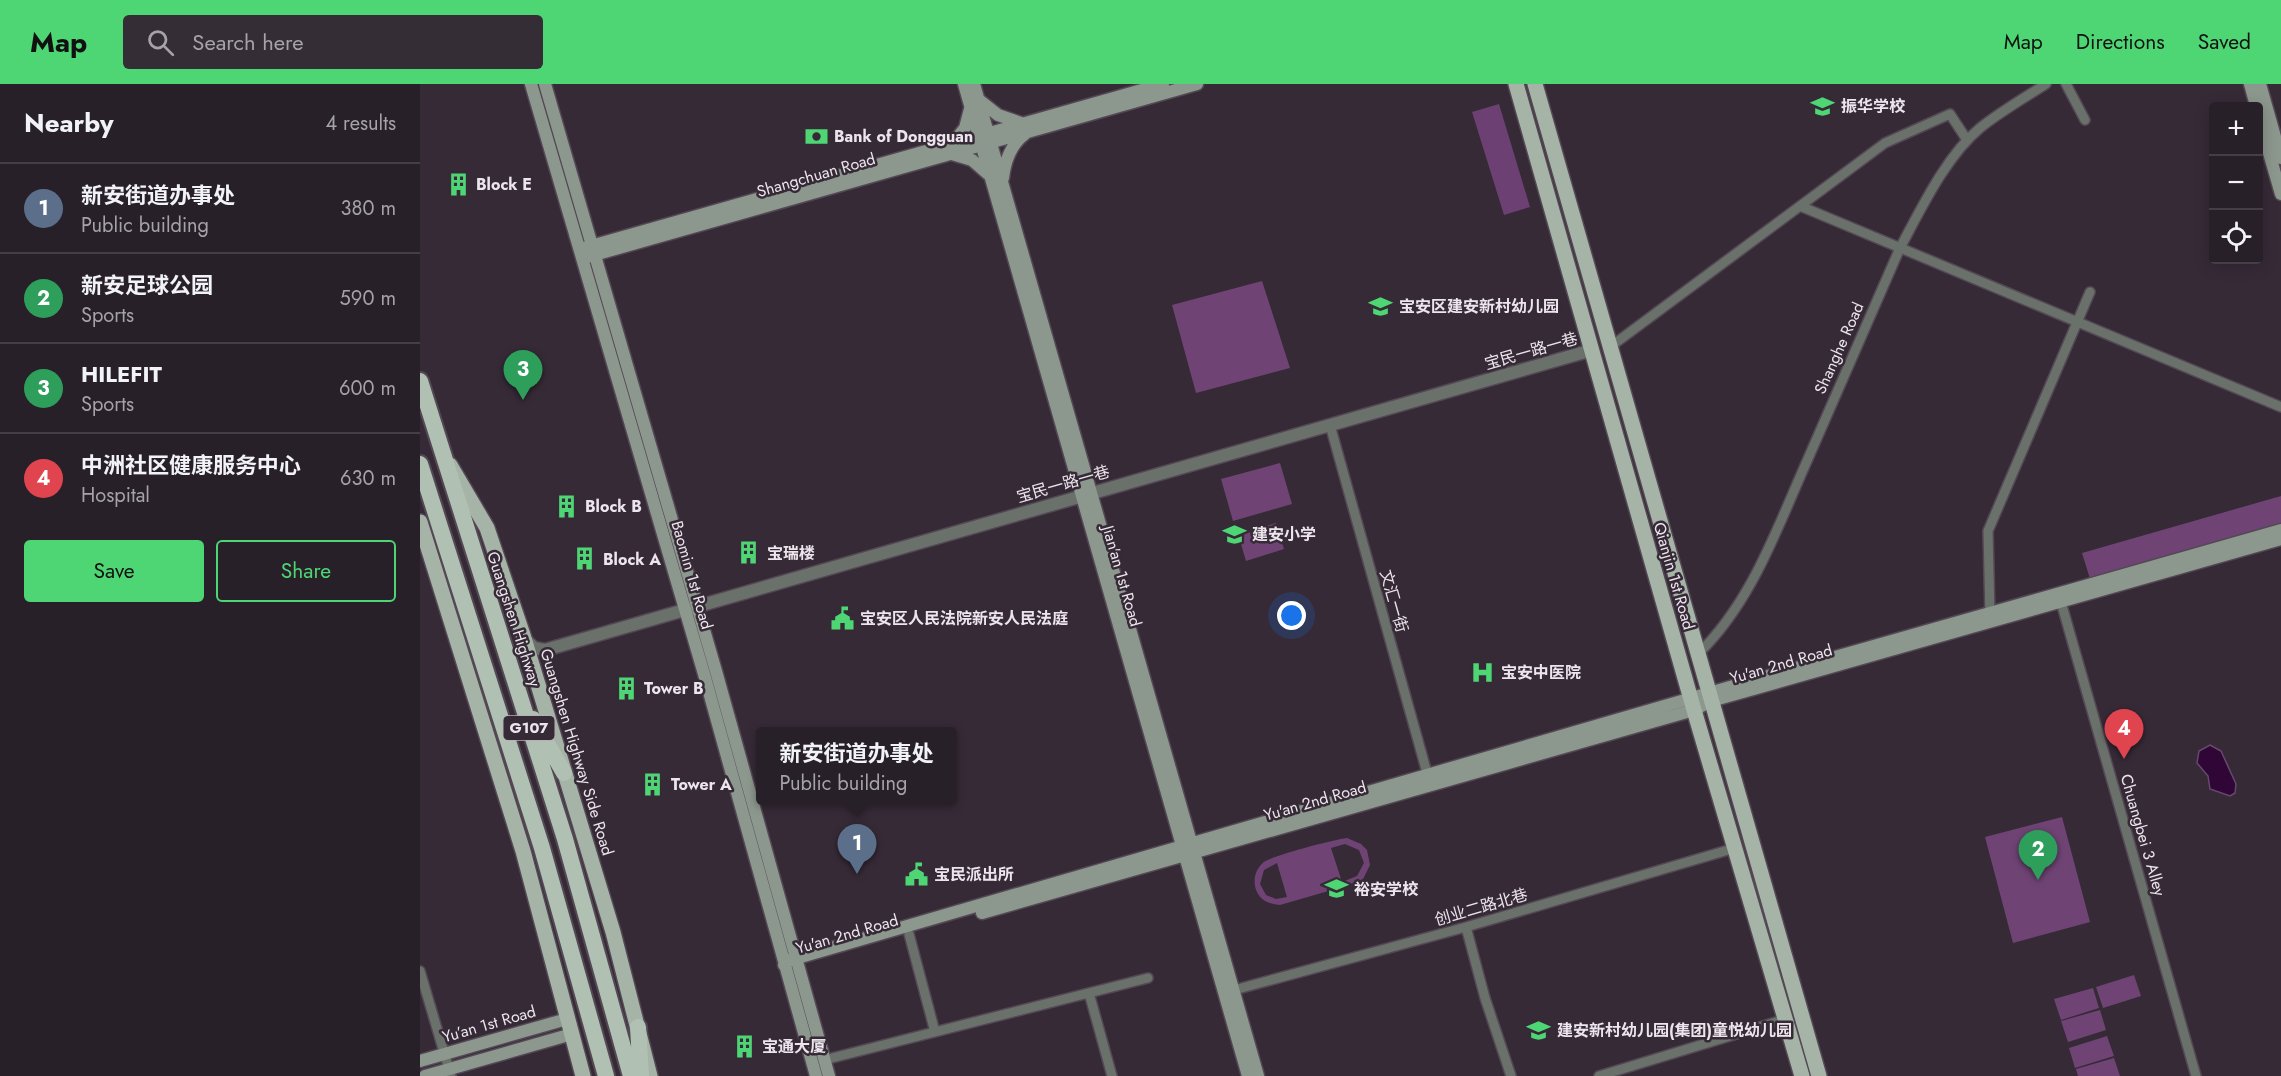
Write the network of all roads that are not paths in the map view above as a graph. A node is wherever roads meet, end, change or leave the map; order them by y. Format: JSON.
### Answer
{"nodes":[{"id":1,"x":531,"y":84,"type":"edge"},
{"id":2,"x":545,"y":84,"type":"edge"},
{"id":3,"x":964,"y":84,"type":"edge"},
{"id":4,"x":974,"y":84,"type":"edge"},
{"id":5,"x":1163,"y":84,"type":"edge"},
{"id":6,"x":1197,"y":84,"type":"edge"},
{"id":7,"x":1516,"y":84,"type":"edge"},
{"id":8,"x":1535,"y":84,"type":"edge"},
{"id":9,"x":2046,"y":84,"type":"edge"},
{"id":10,"x":2066,"y":84,"type":"edge"},
{"id":11,"x":2250,"y":84,"type":"edge"},
{"id":12,"x":2260,"y":84,"type":"edge"},
{"id":13,"x":974,"y":102,"type":"junction"},
{"id":14,"x":2255,"y":102,"type":"edge"},
{"id":15,"x":2085,"y":120,"type":"dead end"},
{"id":16,"x":1026,"y":128,"type":"junction"},
{"id":17,"x":2263,"y":129,"type":"edge"},
{"id":18,"x":985,"y":139,"type":"junction"},
{"id":19,"x":1967,"y":140,"type":"junction"},
{"id":20,"x":951,"y":149,"type":"junction"},
{"id":21,"x":2281,"y":158,"type":"edge"},
{"id":22,"x":990,"y":178,"type":"junction"},
{"id":23,"x":1003,"y":183,"type":"junction"},
{"id":24,"x":2281,"y":194,"type":"edge"},
{"id":25,"x":1800,"y":206,"type":"junction"},
{"id":26,"x":1900,"y":248,"type":"junction"},
{"id":27,"x":587,"y":252,"type":"junction"},
{"id":28,"x":2090,"y":292,"type":"dead end"},
{"id":29,"x":2076,"y":321,"type":"junction"},
{"id":30,"x":1610,"y":348,"type":"junction"},
{"id":31,"x":1592,"y":350,"type":"junction"},
{"id":32,"x":420,"y":381,"type":"edge"},
{"id":33,"x":2281,"y":407,"type":"edge"},
{"id":34,"x":1330,"y":425,"type":"junction"},
{"id":35,"x":441,"y":448,"type":"junction"},
{"id":36,"x":420,"y":464,"type":"edge"},
{"id":37,"x":1087,"y":495,"type":"junction"},
{"id":38,"x":420,"y":522,"type":"edge"},
{"id":39,"x":2281,"y":530,"type":"edge"},
{"id":40,"x":423,"y":538,"type":"edge"},
{"id":41,"x":2281,"y":539,"type":"edge"},
{"id":42,"x":2061,"y":602,"type":"junction"},
{"id":43,"x":691,"y":607,"type":"junction"},
{"id":44,"x":1991,"y":617,"type":"junction"},
{"id":45,"x":523,"y":635,"type":"junction"},
{"id":46,"x":545,"y":650,"type":"junction"},
{"id":47,"x":1698,"y":654,"type":"junction"},
{"id":48,"x":534,"y":674,"type":"junction"},
{"id":49,"x":518,"y":692,"type":"junction"},
{"id":50,"x":1710,"y":697,"type":"junction"},
{"id":51,"x":1693,"y":705,"type":"junction"},
{"id":52,"x":564,"y":773,"type":"junction"},
{"id":53,"x":1429,"y":781,"type":"junction"},
{"id":54,"x":1747,"y":826,"type":"junction"},
{"id":55,"x":1730,"y":831,"type":"junction"},
{"id":56,"x":1735,"y":848,"type":"junction"},
{"id":57,"x":1188,"y":850,"type":"junction"},
{"id":58,"x":1466,"y":927,"type":"junction"},
{"id":59,"x":909,"y":934,"type":"junction"},
{"id":60,"x":798,"y":962,"type":"junction"},
{"id":61,"x":784,"y":965,"type":"junction"},
{"id":62,"x":420,"y":971,"type":"edge"},
{"id":63,"x":1148,"y":978,"type":"dead end"},
{"id":64,"x":1234,"y":990,"type":"junction"},
{"id":65,"x":1089,"y":993,"type":"junction"},
{"id":66,"x":567,"y":1018,"type":"junction"},
{"id":67,"x":1786,"y":1019,"type":"junction"},
{"id":68,"x":638,"y":1027,"type":"junction"},
{"id":69,"x":935,"y":1032,"type":"junction"},
{"id":70,"x":572,"y":1034,"type":"junction"},
{"id":71,"x":445,"y":1054,"type":"junction"},
{"id":72,"x":824,"y":1060,"type":"junction"},
{"id":73,"x":420,"y":1061,"type":"edge"},
{"id":74,"x":450,"y":1072,"type":"edge"},
{"id":75,"x":425,"y":1076,"type":"edge"},
{"id":76,"x":583,"y":1076,"type":"edge"},
{"id":77,"x":606,"y":1076,"type":"edge"},
{"id":78,"x":631,"y":1076,"type":"edge"},
{"id":79,"x":641,"y":1076,"type":"edge"},
{"id":80,"x":650,"y":1076,"type":"edge"},
{"id":81,"x":816,"y":1076,"type":"edge"},
{"id":82,"x":829,"y":1076,"type":"edge"},
{"id":83,"x":1112,"y":1076,"type":"edge"},
{"id":84,"x":1248,"y":1076,"type":"edge"},
{"id":85,"x":1258,"y":1076,"type":"edge"},
{"id":86,"x":1511,"y":1076,"type":"edge"},
{"id":87,"x":1599,"y":1076,"type":"edge"},
{"id":88,"x":1802,"y":1076,"type":"edge"},
{"id":89,"x":1819,"y":1076,"type":"edge"},
{"id":90,"x":2196,"y":1076,"type":"edge"}],
"edges":[{"from":1,"to":27,"type":"main road","name":"Baomin 1st Road"},
{"from":2,"to":27,"type":"main road","name":"Baomin 1st Road"},
{"from":3,"to":13,"type":"main road","name":"Jian'an 1st Road"},
{"from":4,"to":13,"type":"main road","name":"Jian'an 1st Road"},
{"from":5,"to":16,"type":"main road","name":"Shangchuan Road"},
{"from":6,"to":16,"type":"main road","name":"Shangchuan Road"},
{"from":7,"to":31,"type":"main road","name":"Qianjin 1st Road"},
{"from":8,"to":30,"type":"main road","name":"Qianjin 1st Road"},
{"from":9,"to":19,"type":"street","name":"Shanghe Road"},
{"from":10,"to":15,"type":"street"},
{"from":11,"to":14,"type":"main road"},
{"from":12,"to":21,"type":"main road"},
{"from":13,"to":16,"type":"main road"},
{"from":13,"to":18,"type":"main road","name":"Jian'an 1st Road"},
{"from":13,"to":20,"type":"main road"},
{"from":16,"to":18,"type":"main road","name":"Shangchuan Road"},
{"from":16,"to":23,"type":"main road"},
{"from":17,"to":24,"type":"main road"},
{"from":18,"to":20,"type":"main road","name":"Shangchuan Road"},
{"from":18,"to":22,"type":"main road","name":"Jian'an 1st Road"},
{"from":18,"to":23,"type":"main road","name":"Jian'an 1st Road"},
{"from":19,"to":25,"type":"street"},
{"from":19,"to":26,"type":"street","name":"Shanghe Road"},
{"from":20,"to":22,"type":"main road"},
{"from":20,"to":27,"type":"main road","name":"Shangchuan Road"},
{"from":22,"to":37,"type":"main road","name":"Jian'an 1st Road"},
{"from":23,"to":37,"type":"main road","name":"Jian'an 1st Road"},
{"from":25,"to":26,"type":"street"},
{"from":25,"to":30,"type":"street"},
{"from":26,"to":29,"type":"street"},
{"from":26,"to":47,"type":"street","name":"Shanghe Road"},
{"from":27,"to":43,"type":"main road","name":"Baomin 1st Road"},
{"from":28,"to":29,"type":"street"},
{"from":29,"to":33,"type":"street"},
{"from":29,"to":44,"type":"street"},
{"from":30,"to":47,"type":"main road","name":"Qianjin 1st Road"},
{"from":31,"to":34,"type":"street","name":"宝民一路一巷"},
{"from":31,"to":51,"type":"main road","name":"Qianjin 1st Road"},
{"from":32,"to":35,"type":"highway","name":"Guangshen Highway","number":"G107"},
{"from":34,"to":37,"type":"street","name":"宝民一路一巷"},
{"from":34,"to":53,"type":"street","name":"文汇一街"},
{"from":35,"to":45,"type":"main road","name":"Guangshen Highway Side Road"},
{"from":35,"to":49,"type":"highway","name":"Guangshen Highway","number":"G107"},
{"from":36,"to":77,"type":"highway","number":"G107"},
{"from":37,"to":43,"type":"street","name":"宝民一路一巷"},
{"from":37,"to":57,"type":"main road","name":"Jian'an 1st Road"},
{"from":38,"to":40,"type":"main road"},
{"from":39,"to":44,"type":"main road","name":"Yu'an 2nd Road"},
{"from":40,"to":66,"type":"main road"},
{"from":41,"to":42,"type":"main road","name":"Yu'an 2nd Road"},
{"from":42,"to":44,"type":"main road","name":"Yu'an 2nd Road"},
{"from":42,"to":90,"type":"street","name":"Chuangbei 3 Alley"},
{"from":43,"to":46,"type":"street","name":"宝民一路一巷"},
{"from":43,"to":60,"type":"main road","name":"Baomin 1st Road"},
{"from":43,"to":61,"type":"main road","name":"Baomin 1st Road"},
{"from":44,"to":50,"type":"main road","name":"Yu'an 2nd Road"},
{"from":45,"to":46,"type":"street"},
{"from":45,"to":48,"type":"main road","name":"Guangshen Highway Side Road"},
{"from":46,"to":48,"type":"street"},
{"from":47,"to":50,"type":"main road","name":"Qianjin 1st Road"},
{"from":48,"to":52,"type":"main road","name":"Guangshen Highway Side Road"},
{"from":49,"to":52,"type":"highway"},
{"from":49,"to":78,"type":"highway","name":"Guangshen Highway","number":"G107"},
{"from":50,"to":51,"type":"main road","name":"Yu'an 2nd Road"},
{"from":50,"to":54,"type":"main road","name":"Qianjin 1st Road"},
{"from":51,"to":53,"type":"main road","name":"Yu'an 2nd Road"},
{"from":51,"to":55,"type":"main road","name":"Qianjin 1st Road"},
{"from":52,"to":68,"type":"main road","name":"Guangshen Highway Side Road"},
{"from":53,"to":57,"type":"main road","name":"Yu'an 2nd Road"},
{"from":54,"to":55,"type":"main road"},
{"from":54,"to":89,"type":"main road","name":"Qianjin 1st Road"},
{"from":55,"to":56,"type":"main road","name":"Qianjin 1st Road"},
{"from":56,"to":58,"type":"street","name":"创业二路北巷"},
{"from":56,"to":67,"type":"main road","name":"Qianjin 1st Road"},
{"from":57,"to":59,"type":"main road","name":"Yu'an 2nd Road"},
{"from":57,"to":60,"type":"main road","name":"Yu'an 2nd Road"},
{"from":57,"to":64,"type":"main road","name":"Jian'an 1st Road"},
{"from":57,"to":84,"type":"main road","name":"Jian'an 1st Road"},
{"from":58,"to":64,"type":"street","name":"创业二路北巷"},
{"from":58,"to":86,"type":"street"},
{"from":59,"to":60,"type":"main road","name":"Yu'an 2nd Road"},
{"from":59,"to":69,"type":"street"},
{"from":60,"to":61,"type":"main road","name":"Yu'an 2nd Road"},
{"from":60,"to":72,"type":"main road","name":"Baomin 1st Road"},
{"from":61,"to":81,"type":"main road","name":"Baomin 1st Road"},
{"from":62,"to":71,"type":"street"},
{"from":63,"to":65,"type":"street"},
{"from":64,"to":85,"type":"main road","name":"Jian'an 1st Road"},
{"from":65,"to":69,"type":"street"},
{"from":65,"to":83,"type":"street"},
{"from":66,"to":70,"type":"main road"},
{"from":66,"to":71,"type":"main road","name":"Yu’an 1st Road"},
{"from":67,"to":87,"type":"street"},
{"from":67,"to":88,"type":"main road","name":"Qianjin 1st Road"},
{"from":68,"to":79,"type":"highway"},
{"from":68,"to":80,"type":"main road","name":"Guangshen Highway Side Road"},
{"from":69,"to":72,"type":"street"},
{"from":70,"to":74,"type":"main road","name":"Yu’an 1st Road"},
{"from":70,"to":76,"type":"main road"},
{"from":71,"to":73,"type":"main road","name":"Yu’an 1st Road"},
{"from":71,"to":74,"type":"street"},
{"from":72,"to":82,"type":"main road","name":"Baomin 1st Road"},
{"from":74,"to":75,"type":"main road","name":"Yu’an 1st Road"}]}
